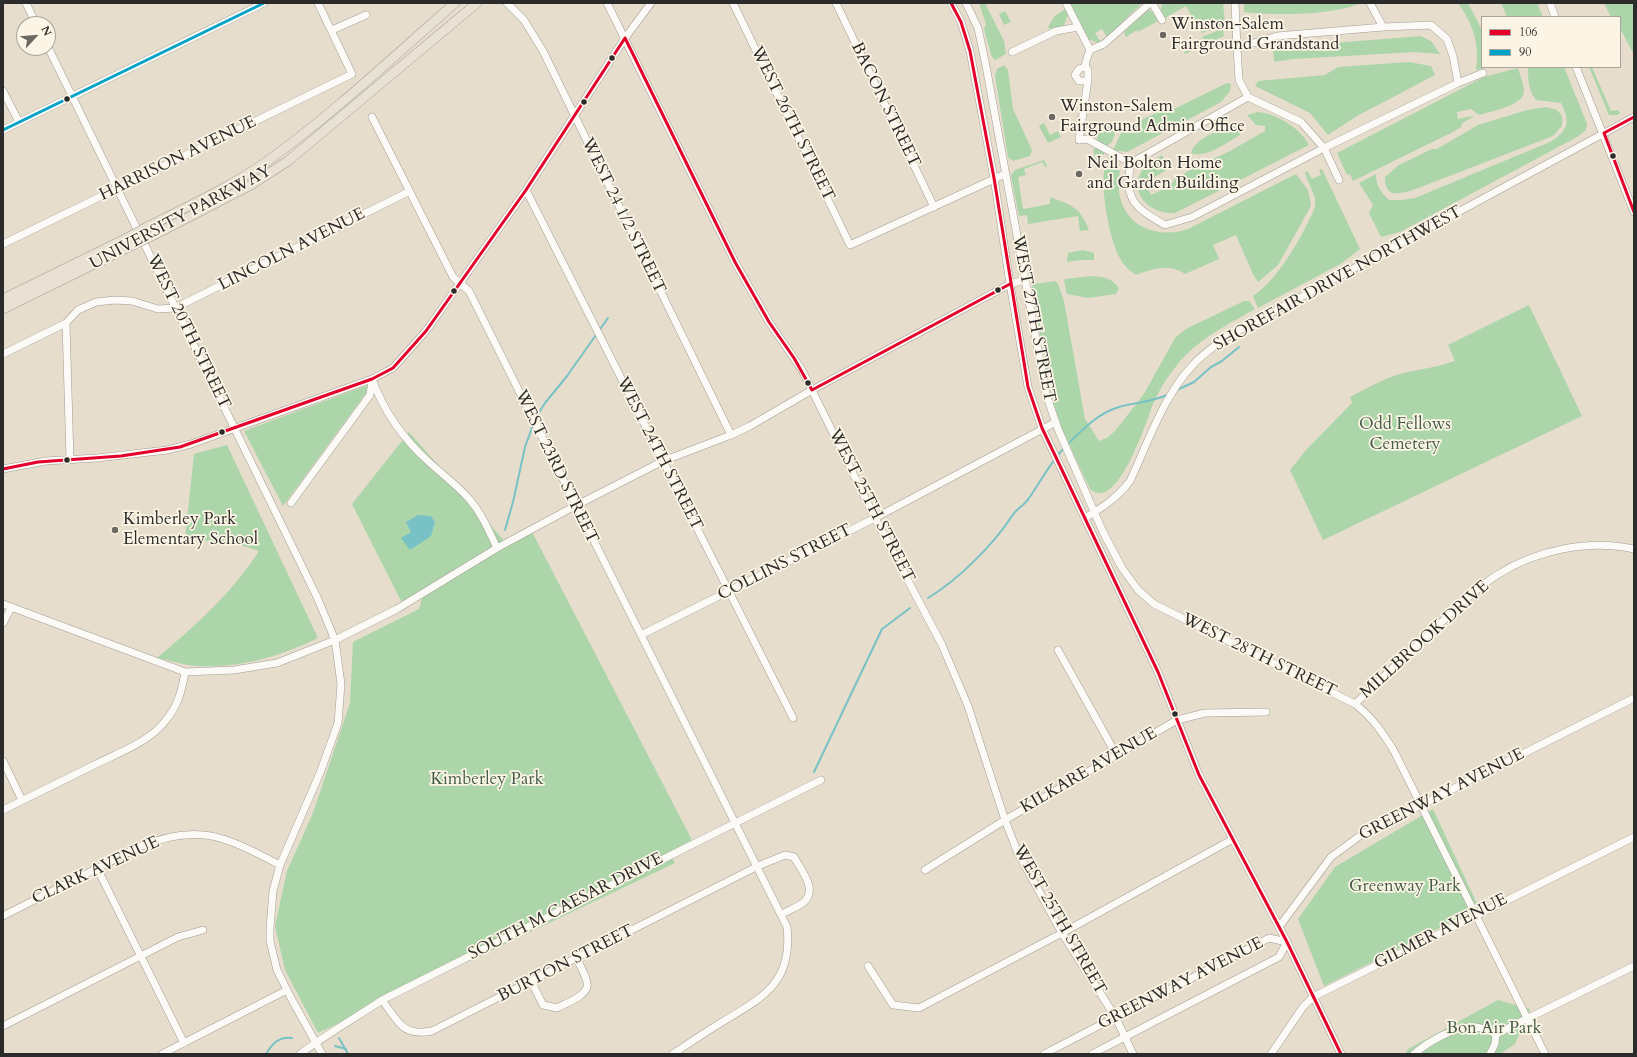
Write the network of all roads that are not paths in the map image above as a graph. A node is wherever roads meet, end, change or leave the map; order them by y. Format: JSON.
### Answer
{"nodes":[{"id":1,"x":26,"y":3,"type":"edge"},
{"id":2,"x":264,"y":3,"type":"edge"},
{"id":3,"x":318,"y":3,"type":"edge"},
{"id":4,"x":455,"y":3,"type":"edge"},
{"id":5,"x":477,"y":3,"type":"edge"},
{"id":6,"x":507,"y":3,"type":"edge"},
{"id":7,"x":607,"y":3,"type":"edge"},
{"id":8,"x":651,"y":3,"type":"edge"},
{"id":9,"x":733,"y":3,"type":"edge"},
{"id":10,"x":836,"y":3,"type":"edge"},
{"id":11,"x":951,"y":3,"type":"edge"},
{"id":12,"x":966,"y":3,"type":"edge"},
{"id":13,"x":1066,"y":3,"type":"edge"},
{"id":14,"x":1151,"y":3,"type":"edge"},
{"id":15,"x":1235,"y":3,"type":"edge"},
{"id":16,"x":1370,"y":3,"type":"edge"},
{"id":17,"x":1550,"y":3,"type":"edge"},
{"id":18,"x":366,"y":15,"type":"dead end"},
{"id":19,"x":32,"y":16,"type":"edge"},
{"id":20,"x":1555,"y":16,"type":"edge"},
{"id":21,"x":1162,"y":20,"type":"dead end"},
{"id":22,"x":1078,"y":27,"type":"junction"},
{"id":23,"x":1383,"y":27,"type":"junction"},
{"id":24,"x":332,"y":30,"type":"junction"},
{"id":25,"x":625,"y":38,"type":"junction"},
{"id":26,"x":1237,"y":48,"type":"junction"},
{"id":27,"x":1090,"y":50,"type":"junction"},
{"id":28,"x":1012,"y":52,"type":"dead end"},
{"id":29,"x":53,"y":56,"type":"edge"},
{"id":30,"x":1086,"y":62,"type":"junction"},
{"id":31,"x":1576,"y":68,"type":"edge"},
{"id":32,"x":1483,"y":73,"type":"dead end"},
{"id":33,"x":1088,"y":81,"type":"junction"},
{"id":34,"x":1458,"y":83,"type":"junction"},
{"id":35,"x":3,"y":91,"type":"edge"},
{"id":36,"x":73,"y":96,"type":"junction"},
{"id":37,"x":1248,"y":97,"type":"junction"},
{"id":38,"x":372,"y":117,"type":"dead end"},
{"id":39,"x":574,"y":117,"type":"junction"},
{"id":40,"x":1634,"y":117,"type":"edge"},
{"id":41,"x":20,"y":122,"type":"junction"},
{"id":42,"x":3,"y":130,"type":"edge"},
{"id":43,"x":1604,"y":133,"type":"junction"},
{"id":44,"x":1324,"y":148,"type":"junction"},
{"id":45,"x":1131,"y":163,"type":"junction"},
{"id":46,"x":1005,"y":174,"type":"junction"},
{"id":47,"x":994,"y":178,"type":"junction"},
{"id":48,"x":1339,"y":180,"type":"dead end"},
{"id":49,"x":117,"y":188,"type":"junction"},
{"id":50,"x":526,"y":190,"type":"junction"},
{"id":51,"x":408,"y":192,"type":"junction"},
{"id":52,"x":934,"y":206,"type":"junction"},
{"id":53,"x":1634,"y":212,"type":"edge"},
{"id":54,"x":151,"y":231,"type":"junction"},
{"id":55,"x":131,"y":241,"type":"junction"},
{"id":56,"x":3,"y":244,"type":"edge"},
{"id":57,"x":1025,"y":280,"type":"junction"},
{"id":58,"x":460,"y":282,"type":"junction"},
{"id":59,"x":1010,"y":284,"type":"junction"},
{"id":60,"x":3,"y":299,"type":"edge"},
{"id":61,"x":175,"y":308,"type":"junction"},
{"id":62,"x":3,"y":309,"type":"edge"},
{"id":63,"x":66,"y":323,"type":"junction"},
{"id":64,"x":3,"y":354,"type":"edge"},
{"id":65,"x":372,"y":379,"type":"junction"},
{"id":66,"x":812,"y":390,"type":"junction"},
{"id":67,"x":1056,"y":422,"type":"junction"},
{"id":68,"x":235,"y":428,"type":"junction"},
{"id":69,"x":1042,"y":428,"type":"junction"},
{"id":70,"x":731,"y":435,"type":"junction"},
{"id":71,"x":70,"y":459,"type":"junction"},
{"id":72,"x":663,"y":461,"type":"junction"},
{"id":73,"x":3,"y":469,"type":"edge"},
{"id":74,"x":291,"y":502,"type":"dead end"},
{"id":75,"x":575,"y":506,"type":"junction"},
{"id":76,"x":1095,"y":512,"type":"junction"},
{"id":77,"x":875,"y":518,"type":"junction"},
{"id":78,"x":1085,"y":518,"type":"junction"},
{"id":79,"x":497,"y":548,"type":"junction"},
{"id":80,"x":1634,"y":549,"type":"edge"},
{"id":81,"x":728,"y":592,"type":"junction"},
{"id":82,"x":3,"y":604,"type":"edge"},
{"id":83,"x":11,"y":608,"type":"junction"},
{"id":84,"x":3,"y":623,"type":"edge"},
{"id":85,"x":641,"y":635,"type":"junction"},
{"id":86,"x":335,"y":640,"type":"junction"},
{"id":87,"x":1058,"y":650,"type":"dead end"},
{"id":88,"x":184,"y":672,"type":"junction"},
{"id":89,"x":1634,"y":698,"type":"edge"},
{"id":90,"x":1355,"y":704,"type":"junction"},
{"id":91,"x":1266,"y":712,"type":"dead end"},
{"id":92,"x":793,"y":718,"type":"dead end"},
{"id":93,"x":1177,"y":720,"type":"junction"},
{"id":94,"x":1117,"y":756,"type":"junction"},
{"id":95,"x":3,"y":761,"type":"edge"},
{"id":96,"x":821,"y":780,"type":"dead end"},
{"id":97,"x":22,"y":800,"type":"junction"},
{"id":98,"x":1421,"y":804,"type":"junction"},
{"id":99,"x":3,"y":810,"type":"edge"},
{"id":100,"x":1005,"y":820,"type":"junction"},
{"id":101,"x":736,"y":822,"type":"junction"},
{"id":102,"x":1634,"y":837,"type":"edge"},
{"id":103,"x":1233,"y":839,"type":"junction"},
{"id":104,"x":280,"y":865,"type":"junction"},
{"id":105,"x":758,"y":866,"type":"junction"},
{"id":106,"x":97,"y":868,"type":"junction"},
{"id":107,"x":925,"y":870,"type":"dead end"},
{"id":108,"x":782,"y":914,"type":"junction"},
{"id":109,"x":1476,"y":914,"type":"junction"},
{"id":110,"x":3,"y":916,"type":"edge"},
{"id":111,"x":1279,"y":926,"type":"junction"},
{"id":112,"x":203,"y":930,"type":"dead end"},
{"id":113,"x":1062,"y":933,"type":"junction"},
{"id":114,"x":1287,"y":942,"type":"junction"},
{"id":115,"x":140,"y":955,"type":"junction"},
{"id":116,"x":577,"y":959,"type":"junction"},
{"id":117,"x":868,"y":966,"type":"dead end"},
{"id":118,"x":1634,"y":966,"type":"edge"},
{"id":119,"x":531,"y":981,"type":"junction"},
{"id":120,"x":287,"y":990,"type":"junction"},
{"id":121,"x":1312,"y":997,"type":"junction"},
{"id":122,"x":382,"y":1000,"type":"junction"},
{"id":123,"x":1116,"y":1018,"type":"junction"},
{"id":124,"x":1527,"y":1018,"type":"junction"},
{"id":125,"x":3,"y":1026,"type":"edge"},
{"id":126,"x":1496,"y":1034,"type":"junction"},
{"id":127,"x":1125,"y":1037,"type":"junction"},
{"id":128,"x":315,"y":1042,"type":"junction"},
{"id":129,"x":184,"y":1043,"type":"junction"},
{"id":130,"x":162,"y":1054,"type":"edge"},
{"id":131,"x":300,"y":1054,"type":"edge"},
{"id":132,"x":322,"y":1054,"type":"edge"},
{"id":133,"x":673,"y":1054,"type":"edge"},
{"id":134,"x":1044,"y":1054,"type":"edge"},
{"id":135,"x":1092,"y":1054,"type":"edge"},
{"id":136,"x":1133,"y":1054,"type":"edge"},
{"id":137,"x":1271,"y":1054,"type":"edge"},
{"id":138,"x":1342,"y":1054,"type":"edge"},
{"id":139,"x":1414,"y":1054,"type":"edge"},
{"id":140,"x":1490,"y":1054,"type":"edge"},
{"id":141,"x":1545,"y":1054,"type":"edge"}],
"edges":[{"from":1,"to":19,"type":"street"},
{"from":2,"to":36,"type":"street"},
{"from":3,"to":24,"type":"street"},
{"from":4,"to":54,"type":"main road","name":"UNIVERSITY PARKWAY"},
{"from":5,"to":54,"type":"main road","name":"UNIVERSITY PARKWAY"},
{"from":6,"to":39,"type":"street","name":"WEST 24 1/2 STREET"},
{"from":7,"to":25,"type":"street","name":"WEST 25TH STREET"},
{"from":8,"to":25,"type":"street"},
{"from":9,"to":52,"type":"street","name":"WEST 26TH STREET"},
{"from":10,"to":52,"type":"street","name":"BACON STREET"},
{"from":11,"to":47,"type":"street","name":"WEST 27TH STREET"},
{"from":12,"to":46,"type":"street","name":"WEST 27TH STREET"},
{"from":13,"to":22,"type":"street"},
{"from":14,"to":21,"type":"street"},
{"from":14,"to":27,"type":"street"},
{"from":15,"to":26,"type":"street"},
{"from":16,"to":23,"type":"street"},
{"from":17,"to":20,"type":"street"},
{"from":18,"to":24,"type":"street"},
{"from":22,"to":27,"type":"street"},
{"from":22,"to":28,"type":"street"},
{"from":23,"to":26,"type":"street"},
{"from":23,"to":34,"type":"street"},
{"from":24,"to":49,"type":"street","name":"HARRISON AVENUE"},
{"from":25,"to":39,"type":"street"},
{"from":25,"to":66,"type":"street","name":"WEST 25TH STREET"},
{"from":26,"to":37,"type":"street"},
{"from":27,"to":30,"type":"street"},
{"from":29,"to":36,"type":"street","name":"WEST 20TH STREET"},
{"from":30,"to":33,"type":"street"},
{"from":30,"to":33,"type":"street"},
{"from":31,"to":43,"type":"street"},
{"from":32,"to":34,"type":"street"},
{"from":33,"to":45,"type":"street"},
{"from":34,"to":44,"type":"street"},
{"from":35,"to":41,"type":"street"},
{"from":36,"to":41,"type":"street"},
{"from":36,"to":49,"type":"street","name":"WEST 20TH STREET"},
{"from":37,"to":44,"type":"street"},
{"from":37,"to":45,"type":"street"},
{"from":38,"to":51,"type":"street","name":"WEST 23RD STREET"},
{"from":39,"to":50,"type":"street"},
{"from":39,"to":70,"type":"street","name":"WEST 24 1/2 STREET"},
{"from":40,"to":43,"type":"street","name":"SHOREFAIR DRIVE NORTHWEST"},
{"from":41,"to":42,"type":"street"},
{"from":43,"to":53,"type":"street"},
{"from":43,"to":76,"type":"street","name":"SHOREFAIR DRIVE NORTHWEST"},
{"from":44,"to":45,"type":"street"},
{"from":44,"to":48,"type":"street"},
{"from":46,"to":47,"type":"street"},
{"from":46,"to":57,"type":"street","name":"WEST 27TH STREET"},
{"from":47,"to":52,"type":"street"},
{"from":47,"to":59,"type":"street","name":"WEST 27TH STREET"},
{"from":49,"to":56,"type":"street","name":"HARRISON AVENUE"},
{"from":49,"to":61,"type":"street","name":"WEST 20TH STREET"},
{"from":50,"to":58,"type":"street"},
{"from":50,"to":72,"type":"street","name":"WEST 24TH STREET"},
{"from":51,"to":58,"type":"street","name":"WEST 23RD STREET"},
{"from":51,"to":61,"type":"street","name":"LINCOLN AVENUE"},
{"from":54,"to":55,"type":"main road","name":"UNIVERSITY PARKWAY","bridge":true},
{"from":55,"to":60,"type":"main road","name":"UNIVERSITY PARKWAY"},
{"from":55,"to":62,"type":"main road","name":"UNIVERSITY PARKWAY"},
{"from":57,"to":59,"type":"street"},
{"from":57,"to":67,"type":"street","name":"WEST 27TH STREET"},
{"from":58,"to":65,"type":"street"},
{"from":58,"to":75,"type":"street","name":"WEST 23RD STREET"},
{"from":59,"to":66,"type":"street"},
{"from":59,"to":69,"type":"street","name":"WEST 27TH STREET"},
{"from":61,"to":63,"type":"street"},
{"from":61,"to":68,"type":"street","name":"WEST 20TH STREET"},
{"from":63,"to":64,"type":"street"},
{"from":63,"to":71,"type":"street"},
{"from":65,"to":68,"type":"street"},
{"from":65,"to":74,"type":"street"},
{"from":65,"to":79,"type":"street"},
{"from":66,"to":70,"type":"street"},
{"from":66,"to":77,"type":"street","name":"WEST 25TH STREET"},
{"from":67,"to":69,"type":"street","name":"COLLINS STREET"},
{"from":67,"to":76,"type":"street","name":"WEST 27TH STREET"},
{"from":68,"to":71,"type":"street"},
{"from":68,"to":86,"type":"street","name":"WEST 20TH STREET"},
{"from":69,"to":77,"type":"street","name":"COLLINS STREET"},
{"from":69,"to":78,"type":"street","name":"WEST 27TH STREET"},
{"from":70,"to":72,"type":"street"},
{"from":71,"to":73,"type":"street"},
{"from":72,"to":75,"type":"street"},
{"from":72,"to":81,"type":"street","name":"WEST 24TH STREET"},
{"from":75,"to":79,"type":"street"},
{"from":75,"to":85,"type":"street","name":"WEST 23RD STREET"},
{"from":76,"to":78,"type":"street","name":"SHOREFAIR DRIVE NORTHWEST"},
{"from":76,"to":90,"type":"street","name":"WEST 28TH STREET"},
{"from":77,"to":81,"type":"street","name":"COLLINS STREET"},
{"from":77,"to":100,"type":"street","name":"WEST 25TH STREET"},
{"from":78,"to":93,"type":"street","name":"WEST 27TH STREET"},
{"from":79,"to":86,"type":"street"},
{"from":80,"to":90,"type":"street","name":"MILLBROOK DRIVE"},
{"from":81,"to":85,"type":"street","name":"COLLINS STREET"},
{"from":81,"to":92,"type":"street","name":"WEST 24TH STREET"},
{"from":82,"to":83,"type":"street"},
{"from":83,"to":84,"type":"street"},
{"from":83,"to":88,"type":"street"},
{"from":85,"to":101,"type":"street","name":"WEST 23RD STREET"},
{"from":86,"to":88,"type":"street"},
{"from":86,"to":104,"type":"street","name":"WEST 20TH STREET"},
{"from":87,"to":94,"type":"street"},
{"from":88,"to":97,"type":"street"},
{"from":89,"to":98,"type":"street","name":"GREENWAY AVENUE"},
{"from":90,"to":98,"type":"street","name":"WEST 28TH STREET"},
{"from":91,"to":93,"type":"street","name":"KILKARE AVENUE"},
{"from":93,"to":94,"type":"street","name":"KILKARE AVENUE"},
{"from":93,"to":103,"type":"street","name":"WEST 27TH STREET"},
{"from":94,"to":100,"type":"street","name":"KILKARE AVENUE"},
{"from":95,"to":97,"type":"street"},
{"from":96,"to":101,"type":"street","name":"SOUTH M CAESAR DRIVE"},
{"from":97,"to":99,"type":"street"},
{"from":98,"to":109,"type":"street","name":"WEST 28TH STREET"},
{"from":98,"to":111,"type":"street","name":"GREENWAY AVENUE"},
{"from":100,"to":107,"type":"street","name":"KILKARE AVENUE"},
{"from":100,"to":113,"type":"street","name":"WEST 25TH STREET"},
{"from":101,"to":105,"type":"street","name":"WEST 23RD STREET"},
{"from":101,"to":122,"type":"street","name":"SOUTH M CAESAR DRIVE"},
{"from":102,"to":109,"type":"street","name":"GILMER AVENUE"},
{"from":103,"to":111,"type":"street","name":"WEST 27TH STREET"},
{"from":103,"to":113,"type":"street"},
{"from":104,"to":106,"type":"street","name":"CLARK AVENUE"},
{"from":104,"to":120,"type":"street","name":"WEST 20TH STREET"},
{"from":105,"to":108,"type":"street","name":"WEST 23RD STREET"},
{"from":105,"to":108,"type":"street","name":"BURTON STREET"},
{"from":105,"to":116,"type":"street","name":"BURTON STREET"},
{"from":106,"to":110,"type":"street","name":"CLARK AVENUE"},
{"from":106,"to":115,"type":"street"},
{"from":108,"to":133,"type":"street","name":"WEST 23RD STREET"},
{"from":109,"to":121,"type":"street","name":"GILMER AVENUE"},
{"from":109,"to":124,"type":"street","name":"WEST 28TH STREET"},
{"from":111,"to":114,"type":"street","name":"WEST 27TH STREET"},
{"from":112,"to":115,"type":"street"},
{"from":113,"to":117,"type":"street"},
{"from":113,"to":123,"type":"street","name":"WEST 25TH STREET"},
{"from":114,"to":121,"type":"street","name":"WEST 27TH STREET"},
{"from":114,"to":123,"type":"street","name":"GREENWAY AVENUE"},
{"from":114,"to":127,"type":"street","name":"GREENWAY AVENUE"},
{"from":115,"to":125,"type":"street"},
{"from":115,"to":129,"type":"street"},
{"from":116,"to":119,"type":"street","name":"BURTON STREET"},
{"from":116,"to":119,"type":"street"},
{"from":118,"to":124,"type":"street"},
{"from":119,"to":122,"type":"street","name":"BURTON STREET"},
{"from":120,"to":128,"type":"street","name":"WEST 20TH STREET"},
{"from":120,"to":129,"type":"street"},
{"from":121,"to":137,"type":"street","name":"GILMER AVENUE"},
{"from":121,"to":138,"type":"street","name":"WEST 27TH STREET"},
{"from":122,"to":128,"type":"street","name":"SOUTH M CAESAR DRIVE"},
{"from":123,"to":127,"type":"street","name":"WEST 25TH STREET"},
{"from":123,"to":134,"type":"street","name":"GREENWAY AVENUE"},
{"from":124,"to":126,"type":"street"},
{"from":124,"to":141,"type":"street","name":"WEST 28TH STREET"},
{"from":126,"to":139,"type":"street"},
{"from":126,"to":140,"type":"street"},
{"from":127,"to":135,"type":"street","name":"GREENWAY AVENUE"},
{"from":127,"to":136,"type":"street","name":"WEST 25TH STREET"},
{"from":128,"to":131,"type":"street","name":"SOUTH M CAESAR DRIVE"},
{"from":128,"to":132,"type":"street","name":"WEST 20TH STREET"},
{"from":129,"to":130,"type":"street"}]}
